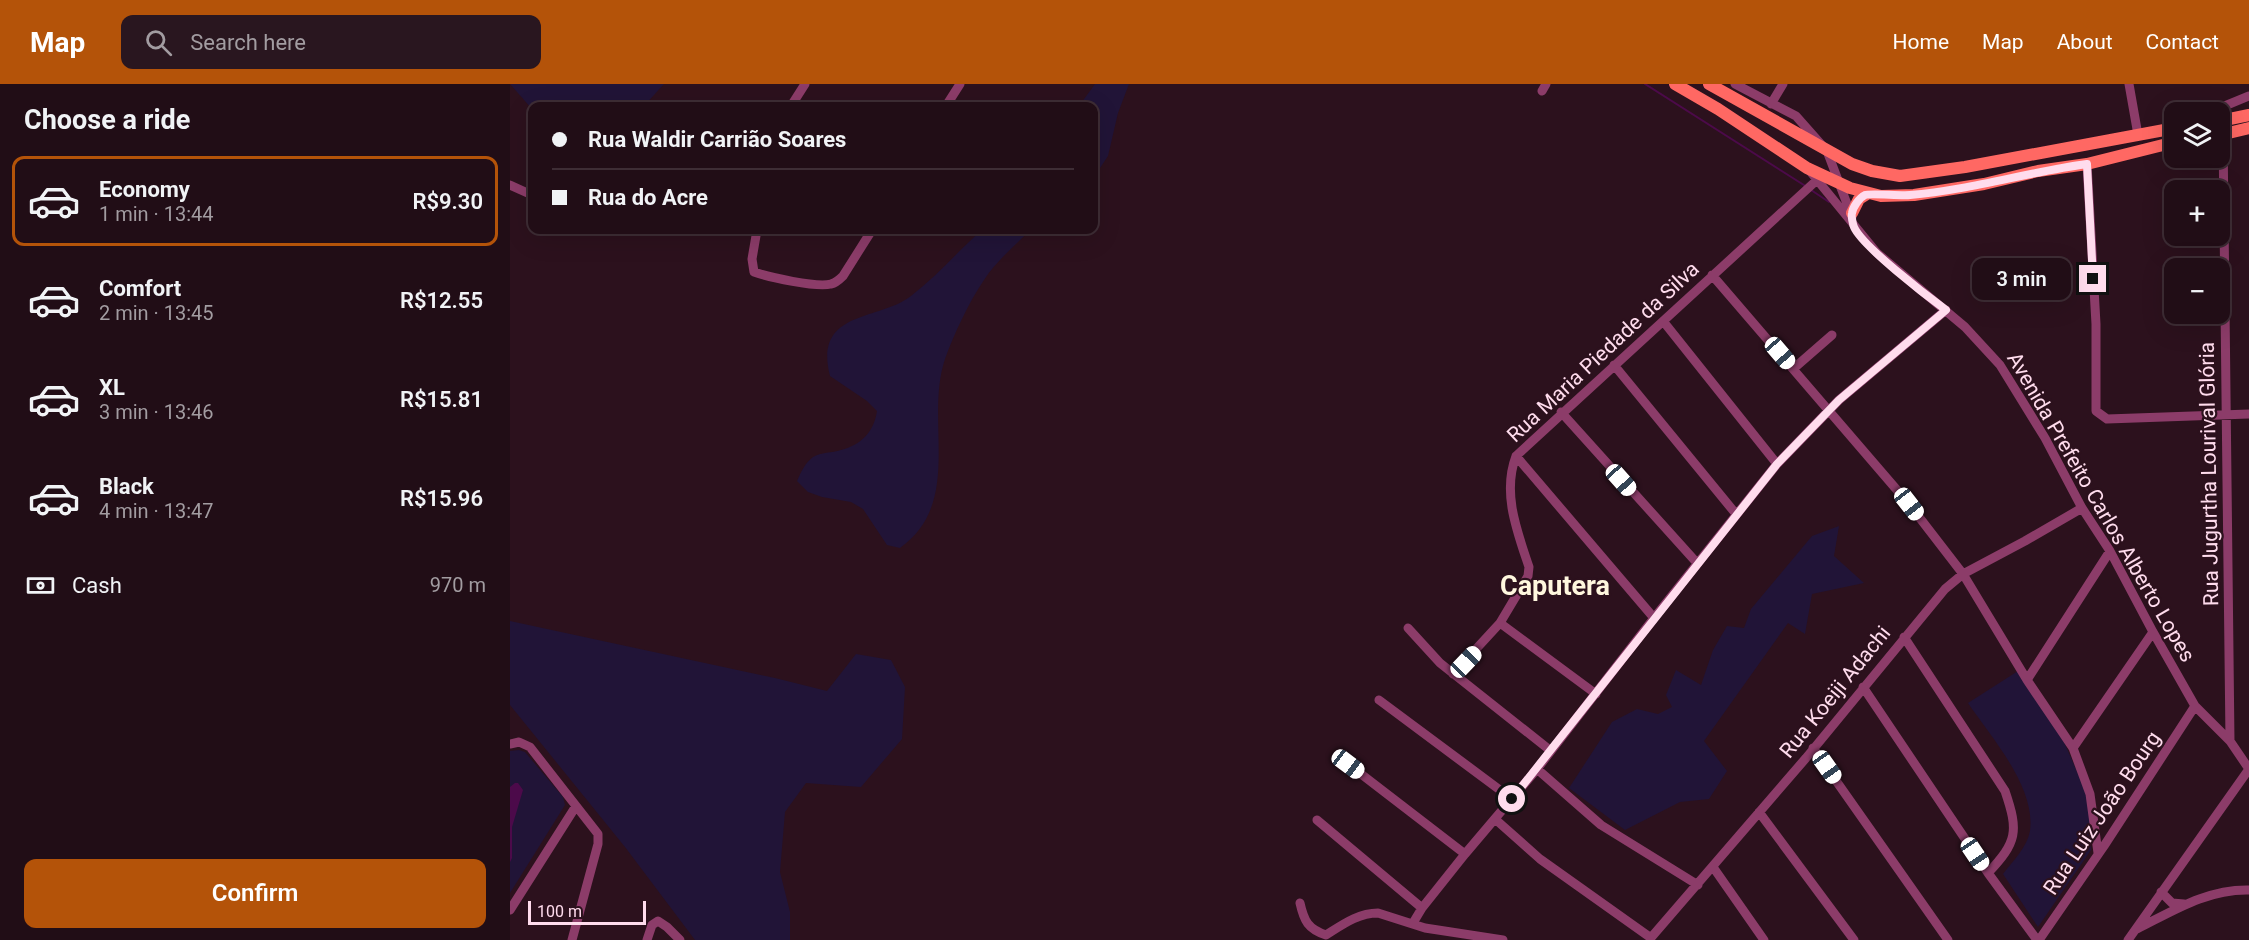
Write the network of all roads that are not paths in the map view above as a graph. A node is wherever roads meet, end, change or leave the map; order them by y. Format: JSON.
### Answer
{"nodes":[{"id":1,"x":805,"y":84,"type":"edge"},
{"id":2,"x":960,"y":84,"type":"edge"},
{"id":3,"x":1675,"y":84,"type":"edge"},
{"id":4,"x":1709,"y":84,"type":"edge"},
{"id":5,"x":1735,"y":84,"type":"edge"},
{"id":6,"x":1783,"y":84,"type":"edge"},
{"id":7,"x":2129,"y":84,"type":"edge"},
{"id":8,"x":2249,"y":96,"type":"edge"},
{"id":9,"x":794,"y":102,"type":"edge"},
{"id":10,"x":949,"y":102,"type":"edge"},
{"id":11,"x":1771,"y":104,"type":"junction"},
{"id":12,"x":2230,"y":104,"type":"edge"},
{"id":13,"x":2249,"y":115,"type":"edge"},
{"id":14,"x":2230,"y":119,"type":"edge"},
{"id":15,"x":2249,"y":128,"type":"edge"},
{"id":16,"x":2164,"y":130,"type":"edge"},
{"id":17,"x":2230,"y":133,"type":"edge"},
{"id":18,"x":2138,"y":135,"type":"junction"},
{"id":19,"x":2164,"y":145,"type":"edge"},
{"id":20,"x":1827,"y":151,"type":"junction"},
{"id":21,"x":2087,"y":164,"type":"junction"},
{"id":22,"x":1965,"y":167,"type":"junction"},
{"id":23,"x":1807,"y":168,"type":"junction"},
{"id":24,"x":2222,"y":168,"type":"edge"},
{"id":25,"x":1817,"y":180,"type":"junction"},
{"id":26,"x":1839,"y":183,"type":"junction"},
{"id":27,"x":510,"y":185,"type":"edge"},
{"id":28,"x":1958,"y":188,"type":"junction"},
{"id":29,"x":528,"y":193,"type":"edge"},
{"id":30,"x":1867,"y":194,"type":"junction"},
{"id":31,"x":1852,"y":213,"type":"junction"},
{"id":32,"x":1854,"y":227,"type":"junction"},
{"id":33,"x":756,"y":234,"type":"edge"},
{"id":34,"x":870,"y":234,"type":"edge"},
{"id":35,"x":1712,"y":275,"type":"junction"},
{"id":36,"x":1946,"y":310,"type":"junction"},
{"id":37,"x":1663,"y":321,"type":"junction"},
{"id":38,"x":1832,"y":335,"type":"dead end"},
{"id":39,"x":1614,"y":365,"type":"junction"},
{"id":40,"x":1793,"y":369,"type":"junction"},
{"id":41,"x":1828,"y":411,"type":"junction"},
{"id":42,"x":1561,"y":412,"type":"junction"},
{"id":43,"x":2249,"y":414,"type":"edge"},
{"id":44,"x":2227,"y":415,"type":"junction"},
{"id":45,"x":1515,"y":456,"type":"junction"},
{"id":46,"x":1777,"y":464,"type":"junction"},
{"id":47,"x":2082,"y":508,"type":"junction"},
{"id":48,"x":1736,"y":514,"type":"junction"},
{"id":49,"x":2110,"y":551,"type":"junction"},
{"id":50,"x":1697,"y":563,"type":"junction"},
{"id":51,"x":1963,"y":573,"type":"junction"},
{"id":52,"x":1654,"y":618,"type":"junction"},
{"id":53,"x":1500,"y":623,"type":"junction"},
{"id":54,"x":1408,"y":628,"type":"dead end"},
{"id":55,"x":2153,"y":632,"type":"junction"},
{"id":56,"x":1904,"y":637,"type":"junction"},
{"id":57,"x":1453,"y":674,"type":"junction"},
{"id":58,"x":2028,"y":680,"type":"junction"},
{"id":59,"x":1863,"y":687,"type":"junction"},
{"id":60,"x":1596,"y":694,"type":"junction"},
{"id":61,"x":1379,"y":700,"type":"dead end"},
{"id":62,"x":2195,"y":706,"type":"junction"},
{"id":63,"x":2230,"y":741,"type":"junction"},
{"id":64,"x":510,"y":744,"type":"edge"},
{"id":65,"x":1813,"y":748,"type":"junction"},
{"id":66,"x":2073,"y":748,"type":"junction"},
{"id":67,"x":1551,"y":751,"type":"junction"},
{"id":68,"x":1348,"y":764,"type":"dead end"},
{"id":69,"x":2249,"y":769,"type":"edge"},
{"id":70,"x":1536,"y":770,"type":"junction"},
{"id":71,"x":1512,"y":799,"type":"junction"},
{"id":72,"x":576,"y":806,"type":"junction"},
{"id":73,"x":1759,"y":812,"type":"junction"},
{"id":74,"x":1495,"y":819,"type":"junction"},
{"id":75,"x":1317,"y":820,"type":"dead end"},
{"id":76,"x":2098,"y":853,"type":"junction"},
{"id":77,"x":1465,"y":854,"type":"junction"},
{"id":78,"x":1713,"y":867,"type":"junction"},
{"id":79,"x":1988,"y":873,"type":"junction"},
{"id":80,"x":1698,"y":885,"type":"junction"},
{"id":81,"x":2249,"y":890,"type":"edge"},
{"id":82,"x":2161,"y":892,"type":"junction"},
{"id":83,"x":1300,"y":903,"type":"dead end"},
{"id":84,"x":2185,"y":904,"type":"junction"},
{"id":85,"x":1422,"y":908,"type":"junction"},
{"id":86,"x":510,"y":910,"type":"edge"},
{"id":87,"x":1413,"y":923,"type":"junction"},
{"id":88,"x":2134,"y":931,"type":"junction"},
{"id":89,"x":1327,"y":938,"type":"edge"},
{"id":90,"x":1650,"y":939,"type":"edge"},
{"id":91,"x":572,"y":940,"type":"edge"},
{"id":92,"x":647,"y":940,"type":"edge"},
{"id":93,"x":680,"y":940,"type":"edge"},
{"id":94,"x":1503,"y":940,"type":"edge"},
{"id":95,"x":1764,"y":940,"type":"edge"},
{"id":96,"x":1854,"y":940,"type":"edge"},
{"id":97,"x":1948,"y":940,"type":"edge"},
{"id":98,"x":2038,"y":940,"type":"edge"},
{"id":99,"x":2128,"y":940,"type":"edge"}],
"edges":[{"from":1,"to":9,"type":"street"},
{"from":2,"to":10,"type":"street"},
{"from":3,"to":23,"type":"main road"},
{"from":4,"to":20,"type":"main road"},
{"from":5,"to":11,"type":"street"},
{"from":6,"to":11,"type":"street"},
{"from":7,"to":18,"type":"street"},
{"from":8,"to":12,"type":"street"},
{"from":11,"to":20,"type":"street"},
{"from":13,"to":14,"type":"main road"},
{"from":15,"to":17,"type":"main road"},
{"from":16,"to":18,"type":"main road"},
{"from":18,"to":22,"type":"main road"},
{"from":19,"to":21,"type":"main road"},
{"from":20,"to":22,"type":"main road"},
{"from":20,"to":26,"type":"street"},
{"from":21,"to":28,"type":"main road"},
{"from":21,"to":44,"type":"street"},
{"from":22,"to":28,"type":"main road"},
{"from":23,"to":25,"type":"street","name":"Avenida Prefeito Carlos Alberto Lopes"},
{"from":23,"to":26,"type":"main road"},
{"from":24,"to":44,"type":"street","name":"Rua Jugurtha Lourival Glória"},
{"from":25,"to":32,"type":"street","name":"Avenida Prefeito Carlos Alberto Lopes"},
{"from":25,"to":35,"type":"street","name":"Rua Maria Piedade da Silva"},
{"from":26,"to":30,"type":"main road"},
{"from":26,"to":31,"type":"street"},
{"from":27,"to":29,"type":"street"},
{"from":28,"to":30,"type":"main road"},
{"from":30,"to":31,"type":"main road"},
{"from":31,"to":32,"type":"street"},
{"from":32,"to":36,"type":"street","name":"Avenida Prefeito Carlos Alberto Lopes"},
{"from":33,"to":34,"type":"street"},
{"from":35,"to":37,"type":"street","name":"Rua Maria Piedade da Silva"},
{"from":35,"to":40,"type":"street"},
{"from":36,"to":41,"type":"street"},
{"from":36,"to":47,"type":"street","name":"Avenida Prefeito Carlos Alberto Lopes"},
{"from":37,"to":39,"type":"street","name":"Rua Maria Piedade da Silva"},
{"from":37,"to":46,"type":"street"},
{"from":38,"to":40,"type":"street"},
{"from":39,"to":42,"type":"street","name":"Rua Maria Piedade da Silva"},
{"from":39,"to":48,"type":"street"},
{"from":40,"to":41,"type":"street"},
{"from":41,"to":46,"type":"street"},
{"from":41,"to":51,"type":"street"},
{"from":42,"to":45,"type":"street","name":"Rua Maria Piedade da Silva"},
{"from":42,"to":50,"type":"street"},
{"from":43,"to":44,"type":"street"},
{"from":44,"to":63,"type":"street","name":"Rua Jugurtha Lourival Glória"},
{"from":45,"to":52,"type":"street"},
{"from":45,"to":53,"type":"street","name":"Rua Maria Piedade da Silva"},
{"from":46,"to":48,"type":"street"},
{"from":47,"to":49,"type":"street","name":"Avenida Prefeito Carlos Alberto Lopes"},
{"from":47,"to":51,"type":"street","name":"Rua Koeiji Adachi"},
{"from":48,"to":50,"type":"street"},
{"from":49,"to":55,"type":"street","name":"Avenida Prefeito Carlos Alberto Lopes"},
{"from":49,"to":58,"type":"street"},
{"from":50,"to":52,"type":"street"},
{"from":51,"to":56,"type":"street","name":"Rua Koeiji Adachi"},
{"from":51,"to":58,"type":"street"},
{"from":52,"to":60,"type":"street"},
{"from":53,"to":57,"type":"street","name":"Rua Maria Piedade da Silva"},
{"from":53,"to":60,"type":"street"},
{"from":54,"to":57,"type":"street"},
{"from":55,"to":62,"type":"street","name":"Avenida Prefeito Carlos Alberto Lopes"},
{"from":55,"to":66,"type":"street"},
{"from":56,"to":59,"type":"street","name":"Rua Koeiji Adachi"},
{"from":56,"to":79,"type":"street"},
{"from":57,"to":67,"type":"street"},
{"from":58,"to":66,"type":"street"},
{"from":59,"to":65,"type":"street","name":"Rua Koeiji Adachi"},
{"from":59,"to":79,"type":"street"},
{"from":60,"to":67,"type":"street"},
{"from":61,"to":71,"type":"street"},
{"from":62,"to":63,"type":"street","name":"Avenida Prefeito Carlos Alberto Lopes"},
{"from":62,"to":76,"type":"street","name":"Rua Luiz João Bourg"},
{"from":63,"to":69,"type":"street","name":"Avenida Prefeito Carlos Alberto Lopes"},
{"from":64,"to":72,"type":"street"},
{"from":65,"to":73,"type":"street","name":"Rua Koeiji Adachi"},
{"from":65,"to":97,"type":"street"},
{"from":66,"to":76,"type":"street"},
{"from":67,"to":70,"type":"street"},
{"from":68,"to":77,"type":"street"},
{"from":69,"to":82,"type":"street"},
{"from":70,"to":71,"type":"street"},
{"from":70,"to":80,"type":"street"},
{"from":71,"to":74,"type":"street"},
{"from":72,"to":86,"type":"street"},
{"from":72,"to":91,"type":"street"},
{"from":73,"to":78,"type":"street","name":"Rua Koeiji Adachi"},
{"from":73,"to":96,"type":"street"},
{"from":74,"to":77,"type":"street"},
{"from":74,"to":90,"type":"street"},
{"from":75,"to":85,"type":"street"},
{"from":76,"to":98,"type":"street","name":"Rua Luiz João Bourg"},
{"from":77,"to":85,"type":"street"},
{"from":78,"to":80,"type":"street","name":"Rua Koeiji Adachi"},
{"from":78,"to":95,"type":"street"},
{"from":79,"to":98,"type":"street"},
{"from":80,"to":90,"type":"street","name":"Rua Koeiji Adachi"},
{"from":81,"to":84,"type":"street"},
{"from":82,"to":84,"type":"street"},
{"from":82,"to":88,"type":"street"},
{"from":83,"to":89,"type":"street"},
{"from":84,"to":88,"type":"street"},
{"from":85,"to":87,"type":"street"},
{"from":87,"to":89,"type":"street"},
{"from":87,"to":94,"type":"street"},
{"from":88,"to":99,"type":"street"},
{"from":92,"to":93,"type":"street"}]}
